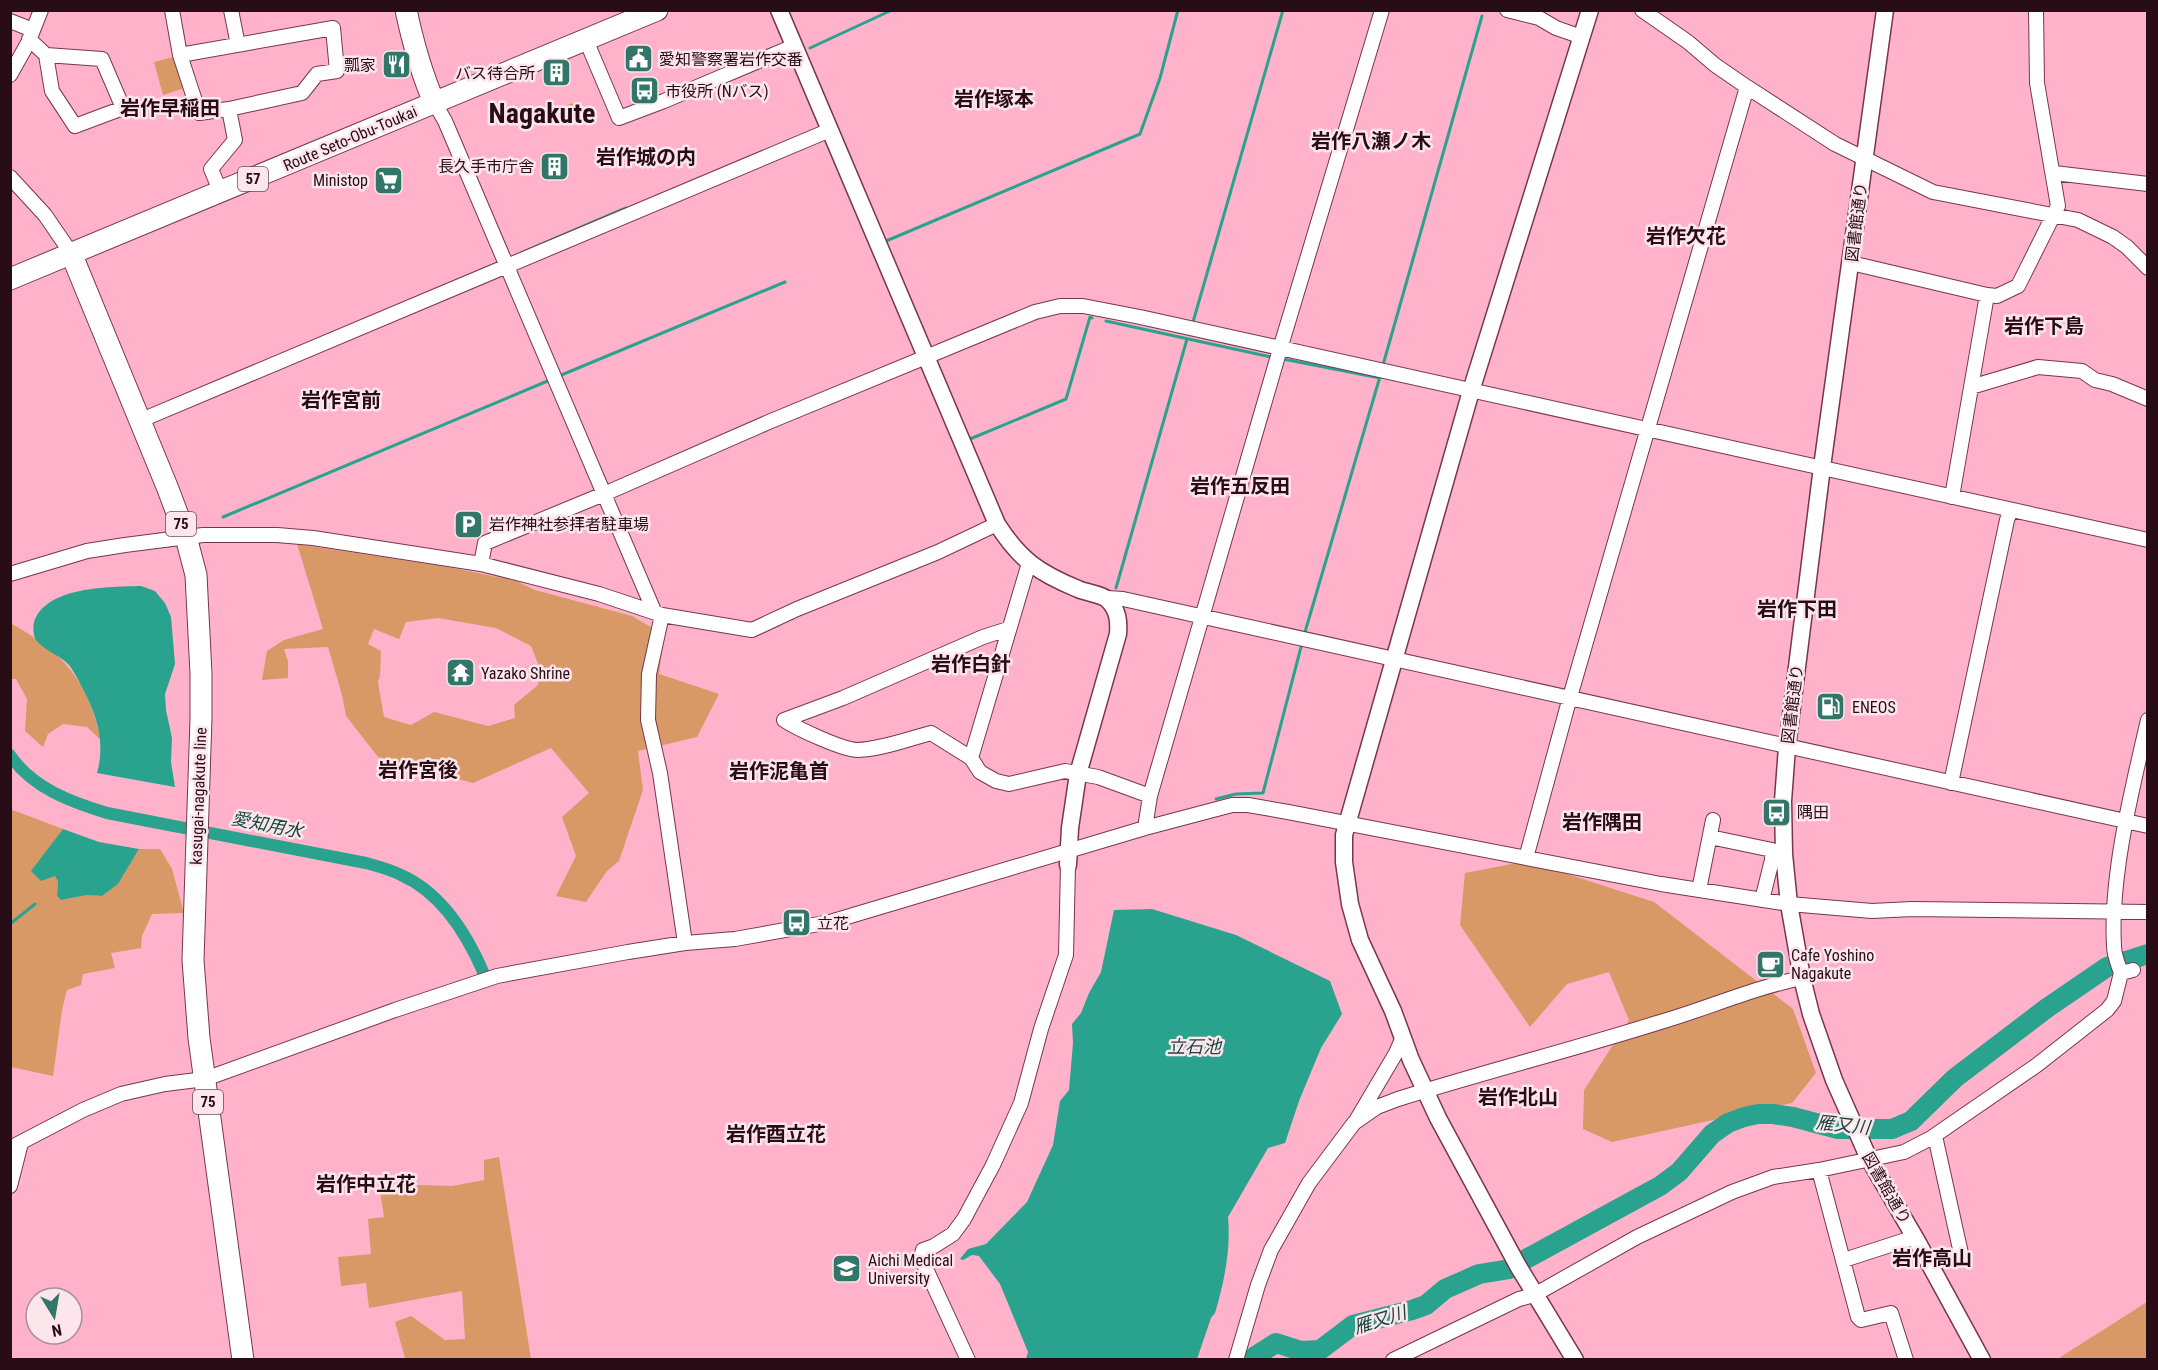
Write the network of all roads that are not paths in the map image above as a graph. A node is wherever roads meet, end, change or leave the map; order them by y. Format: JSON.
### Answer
{"nodes":[{"id":1,"x":41,"y":10,"type":"edge"},
{"id":2,"x":172,"y":10,"type":"edge"},
{"id":3,"x":231,"y":10,"type":"edge"},
{"id":4,"x":406,"y":10,"type":"edge"},
{"id":5,"x":657,"y":10,"type":"edge"},
{"id":6,"x":779,"y":10,"type":"edge"},
{"id":7,"x":1383,"y":10,"type":"edge"},
{"id":8,"x":1507,"y":10,"type":"edge"},
{"id":9,"x":1590,"y":10,"type":"edge"},
{"id":10,"x":1642,"y":10,"type":"edge"},
{"id":11,"x":1885,"y":10,"type":"edge"},
{"id":12,"x":2036,"y":10,"type":"edge"},
{"id":13,"x":10,"y":21,"type":"edge"},
{"id":14,"x":31,"y":35,"type":"junction"},
{"id":15,"x":1582,"y":37,"type":"junction"},
{"id":16,"x":586,"y":40,"type":"junction"},
{"id":17,"x":238,"y":45,"type":"junction"},
{"id":18,"x":794,"y":46,"type":"junction"},
{"id":19,"x":46,"y":55,"type":"junction"},
{"id":20,"x":180,"y":55,"type":"junction"},
{"id":21,"x":10,"y":75,"type":"edge"},
{"id":22,"x":1747,"y":87,"type":"junction"},
{"id":23,"x":434,"y":102,"type":"junction"},
{"id":24,"x":229,"y":110,"type":"junction"},
{"id":25,"x":830,"y":130,"type":"junction"},
{"id":26,"x":1864,"y":157,"type":"junction"},
{"id":27,"x":2054,"y":173,"type":"junction"},
{"id":28,"x":10,"y":177,"type":"edge"},
{"id":29,"x":2148,"y":184,"type":"edge"},
{"id":30,"x":221,"y":193,"type":"junction"},
{"id":31,"x":2055,"y":215,"type":"junction"},
{"id":32,"x":71,"y":253,"type":"junction"},
{"id":33,"x":1851,"y":263,"type":"junction"},
{"id":34,"x":507,"y":265,"type":"junction"},
{"id":35,"x":2148,"y":268,"type":"edge"},
{"id":36,"x":10,"y":279,"type":"edge"},
{"id":37,"x":1987,"y":294,"type":"junction"},
{"id":38,"x":1280,"y":349,"type":"junction"},
{"id":39,"x":926,"y":358,"type":"junction"},
{"id":40,"x":1971,"y":387,"type":"junction"},
{"id":41,"x":1471,"y":390,"type":"junction"},
{"id":42,"x":2148,"y":399,"type":"edge"},
{"id":43,"x":139,"y":421,"type":"junction"},
{"id":44,"x":1647,"y":429,"type":"junction"},
{"id":45,"x":1822,"y":467,"type":"junction"},
{"id":46,"x":604,"y":494,"type":"junction"},
{"id":47,"x":1952,"y":497,"type":"junction"},
{"id":48,"x":2011,"y":510,"type":"junction"},
{"id":49,"x":998,"y":524,"type":"junction"},
{"id":50,"x":186,"y":537,"type":"junction"},
{"id":51,"x":2148,"y":540,"type":"edge"},
{"id":52,"x":1029,"y":563,"type":"junction"},
{"id":53,"x":481,"y":564,"type":"junction"},
{"id":54,"x":10,"y":574,"type":"edge"},
{"id":55,"x":1107,"y":598,"type":"junction"},
{"id":56,"x":658,"y":613,"type":"junction"},
{"id":57,"x":1203,"y":618,"type":"junction"},
{"id":58,"x":1008,"y":629,"type":"junction"},
{"id":59,"x":1394,"y":659,"type":"junction"},
{"id":60,"x":1570,"y":697,"type":"junction"},
{"id":61,"x":2148,"y":720,"type":"edge"},
{"id":62,"x":1786,"y":747,"type":"junction"},
{"id":63,"x":971,"y":758,"type":"junction"},
{"id":64,"x":1078,"y":774,"type":"junction"},
{"id":65,"x":1951,"y":783,"type":"junction"},
{"id":66,"x":1150,"y":796,"type":"junction"},
{"id":67,"x":1713,"y":820,"type":"dead end"},
{"id":68,"x":2127,"y":822,"type":"junction"},
{"id":69,"x":1347,"y":824,"type":"junction"},
{"id":70,"x":2148,"y":826,"type":"edge"},
{"id":71,"x":1145,"y":828,"type":"junction"},
{"id":72,"x":1710,"y":837,"type":"junction"},
{"id":73,"x":1068,"y":858,"type":"junction"},
{"id":74,"x":1526,"y":858,"type":"junction"},
{"id":75,"x":1699,"y":890,"type":"junction"},
{"id":76,"x":1762,"y":900,"type":"junction"},
{"id":77,"x":1789,"y":904,"type":"junction"},
{"id":78,"x":2114,"y":911,"type":"junction"},
{"id":79,"x":2148,"y":912,"type":"edge"},
{"id":80,"x":685,"y":943,"type":"junction"},
{"id":81,"x":1802,"y":978,"type":"junction"},
{"id":82,"x":1402,"y":1037,"type":"junction"},
{"id":83,"x":205,"y":1079,"type":"junction"},
{"id":84,"x":1425,"y":1091,"type":"junction"},
{"id":85,"x":1354,"y":1123,"type":"junction"},
{"id":86,"x":1935,"y":1136,"type":"junction"},
{"id":87,"x":16,"y":1145,"type":"edge"},
{"id":88,"x":1869,"y":1159,"type":"junction"},
{"id":89,"x":1819,"y":1170,"type":"junction"},
{"id":90,"x":10,"y":1186,"type":"edge"},
{"id":91,"x":1915,"y":1237,"type":"junction"},
{"id":92,"x":1962,"y":1258,"type":"dead end"},
{"id":93,"x":1844,"y":1260,"type":"junction"},
{"id":94,"x":1534,"y":1295,"type":"junction"},
{"id":95,"x":243,"y":1359,"type":"edge"},
{"id":96,"x":968,"y":1359,"type":"edge"},
{"id":97,"x":1236,"y":1359,"type":"edge"},
{"id":98,"x":1393,"y":1359,"type":"edge"},
{"id":99,"x":1575,"y":1359,"type":"edge"},
{"id":100,"x":1906,"y":1359,"type":"edge"},
{"id":101,"x":1982,"y":1359,"type":"edge"}],
"edges":[{"from":1,"to":14,"type":"street"},
{"from":2,"to":20,"type":"street"},
{"from":3,"to":17,"type":"street"},
{"from":4,"to":23,"type":"main road","name":"Route Seto-Obu-Toukai"},
{"from":5,"to":16,"type":"main road"},
{"from":6,"to":18,"type":"street"},
{"from":7,"to":38,"type":"street"},
{"from":8,"to":15,"type":"street"},
{"from":9,"to":15,"type":"street"},
{"from":10,"to":22,"type":"street"},
{"from":11,"to":26,"type":"street","name":"図書館通り"},
{"from":12,"to":27,"type":"street"},
{"from":13,"to":14,"type":"street"},
{"from":14,"to":19,"type":"street"},
{"from":14,"to":21,"type":"street"},
{"from":15,"to":41,"type":"street"},
{"from":16,"to":18,"type":"street"},
{"from":16,"to":23,"type":"main road"},
{"from":17,"to":20,"type":"street"},
{"from":17,"to":24,"type":"street"},
{"from":18,"to":25,"type":"street"},
{"from":19,"to":19,"type":"street"},
{"from":20,"to":24,"type":"street"},
{"from":22,"to":26,"type":"street"},
{"from":22,"to":44,"type":"street"},
{"from":23,"to":30,"type":"main road","name":"Route Seto-Obu-Toukai","number":"57"},
{"from":23,"to":34,"type":"street"},
{"from":24,"to":30,"type":"street"},
{"from":25,"to":34,"type":"street"},
{"from":25,"to":39,"type":"street"},
{"from":26,"to":31,"type":"street"},
{"from":26,"to":33,"type":"street","name":"図書館通り"},
{"from":27,"to":29,"type":"street"},
{"from":27,"to":31,"type":"street"},
{"from":28,"to":32,"type":"street"},
{"from":30,"to":32,"type":"main road","name":"Route Seto-Obu-Toukai","number":"57"},
{"from":31,"to":35,"type":"street"},
{"from":31,"to":37,"type":"street"},
{"from":32,"to":36,"type":"main road","name":"Route Seto-Obu-Toukai","number":"57"},
{"from":32,"to":43,"type":"main road","name":"kasugai-nagakute line","number":"75"},
{"from":33,"to":37,"type":"street"},
{"from":33,"to":45,"type":"street","name":"図書館通り"},
{"from":34,"to":43,"type":"street"},
{"from":34,"to":46,"type":"street"},
{"from":37,"to":40,"type":"street"},
{"from":38,"to":39,"type":"street"},
{"from":38,"to":41,"type":"street"},
{"from":38,"to":57,"type":"street"},
{"from":39,"to":46,"type":"street"},
{"from":39,"to":49,"type":"street"},
{"from":40,"to":42,"type":"street"},
{"from":40,"to":47,"type":"street"},
{"from":41,"to":44,"type":"street"},
{"from":41,"to":59,"type":"street"},
{"from":43,"to":50,"type":"main road","name":"kasugai-nagakute line","number":"75"},
{"from":44,"to":45,"type":"street"},
{"from":44,"to":60,"type":"street"},
{"from":45,"to":47,"type":"street"},
{"from":45,"to":62,"type":"street","name":"図書館通り"},
{"from":46,"to":53,"type":"street"},
{"from":46,"to":56,"type":"street"},
{"from":47,"to":48,"type":"street"},
{"from":48,"to":51,"type":"street"},
{"from":48,"to":65,"type":"street"},
{"from":49,"to":52,"type":"street"},
{"from":49,"to":56,"type":"street"},
{"from":50,"to":53,"type":"street"},
{"from":50,"to":54,"type":"street"},
{"from":50,"to":83,"type":"main road","name":"kasugai-nagakute line","number":"75"},
{"from":52,"to":55,"type":"street"},
{"from":52,"to":58,"type":"street"},
{"from":53,"to":56,"type":"street"},
{"from":55,"to":57,"type":"street"},
{"from":55,"to":64,"type":"street"},
{"from":56,"to":80,"type":"street"},
{"from":57,"to":59,"type":"street"},
{"from":57,"to":66,"type":"street"},
{"from":58,"to":63,"type":"street"},
{"from":58,"to":63,"type":"street"},
{"from":59,"to":60,"type":"street"},
{"from":59,"to":69,"type":"street"},
{"from":60,"to":62,"type":"street"},
{"from":60,"to":74,"type":"street"},
{"from":61,"to":68,"type":"street"},
{"from":62,"to":65,"type":"street"},
{"from":62,"to":77,"type":"street","name":"図書館通り"},
{"from":63,"to":64,"type":"street"},
{"from":64,"to":66,"type":"street"},
{"from":64,"to":73,"type":"street"},
{"from":65,"to":68,"type":"street"},
{"from":66,"to":71,"type":"street"},
{"from":67,"to":72,"type":"street"},
{"from":68,"to":70,"type":"street"},
{"from":68,"to":78,"type":"street"},
{"from":69,"to":71,"type":"street"},
{"from":69,"to":74,"type":"street"},
{"from":69,"to":82,"type":"street"},
{"from":71,"to":73,"type":"street"},
{"from":72,"to":75,"type":"street"},
{"from":72,"to":76,"type":"street"},
{"from":73,"to":80,"type":"street"},
{"from":73,"to":96,"type":"street"},
{"from":74,"to":75,"type":"street"},
{"from":75,"to":76,"type":"street"},
{"from":76,"to":77,"type":"street"},
{"from":77,"to":78,"type":"street"},
{"from":77,"to":81,"type":"street","name":"図書館通り"},
{"from":78,"to":79,"type":"street"},
{"from":78,"to":86,"type":"street"},
{"from":80,"to":83,"type":"street"},
{"from":81,"to":84,"type":"street"},
{"from":81,"to":88,"type":"street","name":"図書館通り"},
{"from":82,"to":84,"type":"street"},
{"from":82,"to":85,"type":"street"},
{"from":83,"to":87,"type":"street"},
{"from":83,"to":95,"type":"main road","name":"kasugai-nagakute line","number":"75"},
{"from":84,"to":85,"type":"street"},
{"from":84,"to":94,"type":"street"},
{"from":85,"to":97,"type":"street"},
{"from":86,"to":88,"type":"street"},
{"from":86,"to":92,"type":"street"},
{"from":87,"to":90,"type":"street"},
{"from":88,"to":89,"type":"street"},
{"from":88,"to":91,"type":"street","name":"図書館通り"},
{"from":89,"to":93,"type":"street"},
{"from":89,"to":94,"type":"street"},
{"from":91,"to":93,"type":"street"},
{"from":91,"to":101,"type":"street","name":"図書館通り"},
{"from":93,"to":100,"type":"street"},
{"from":94,"to":98,"type":"street"},
{"from":94,"to":99,"type":"street"}]}
